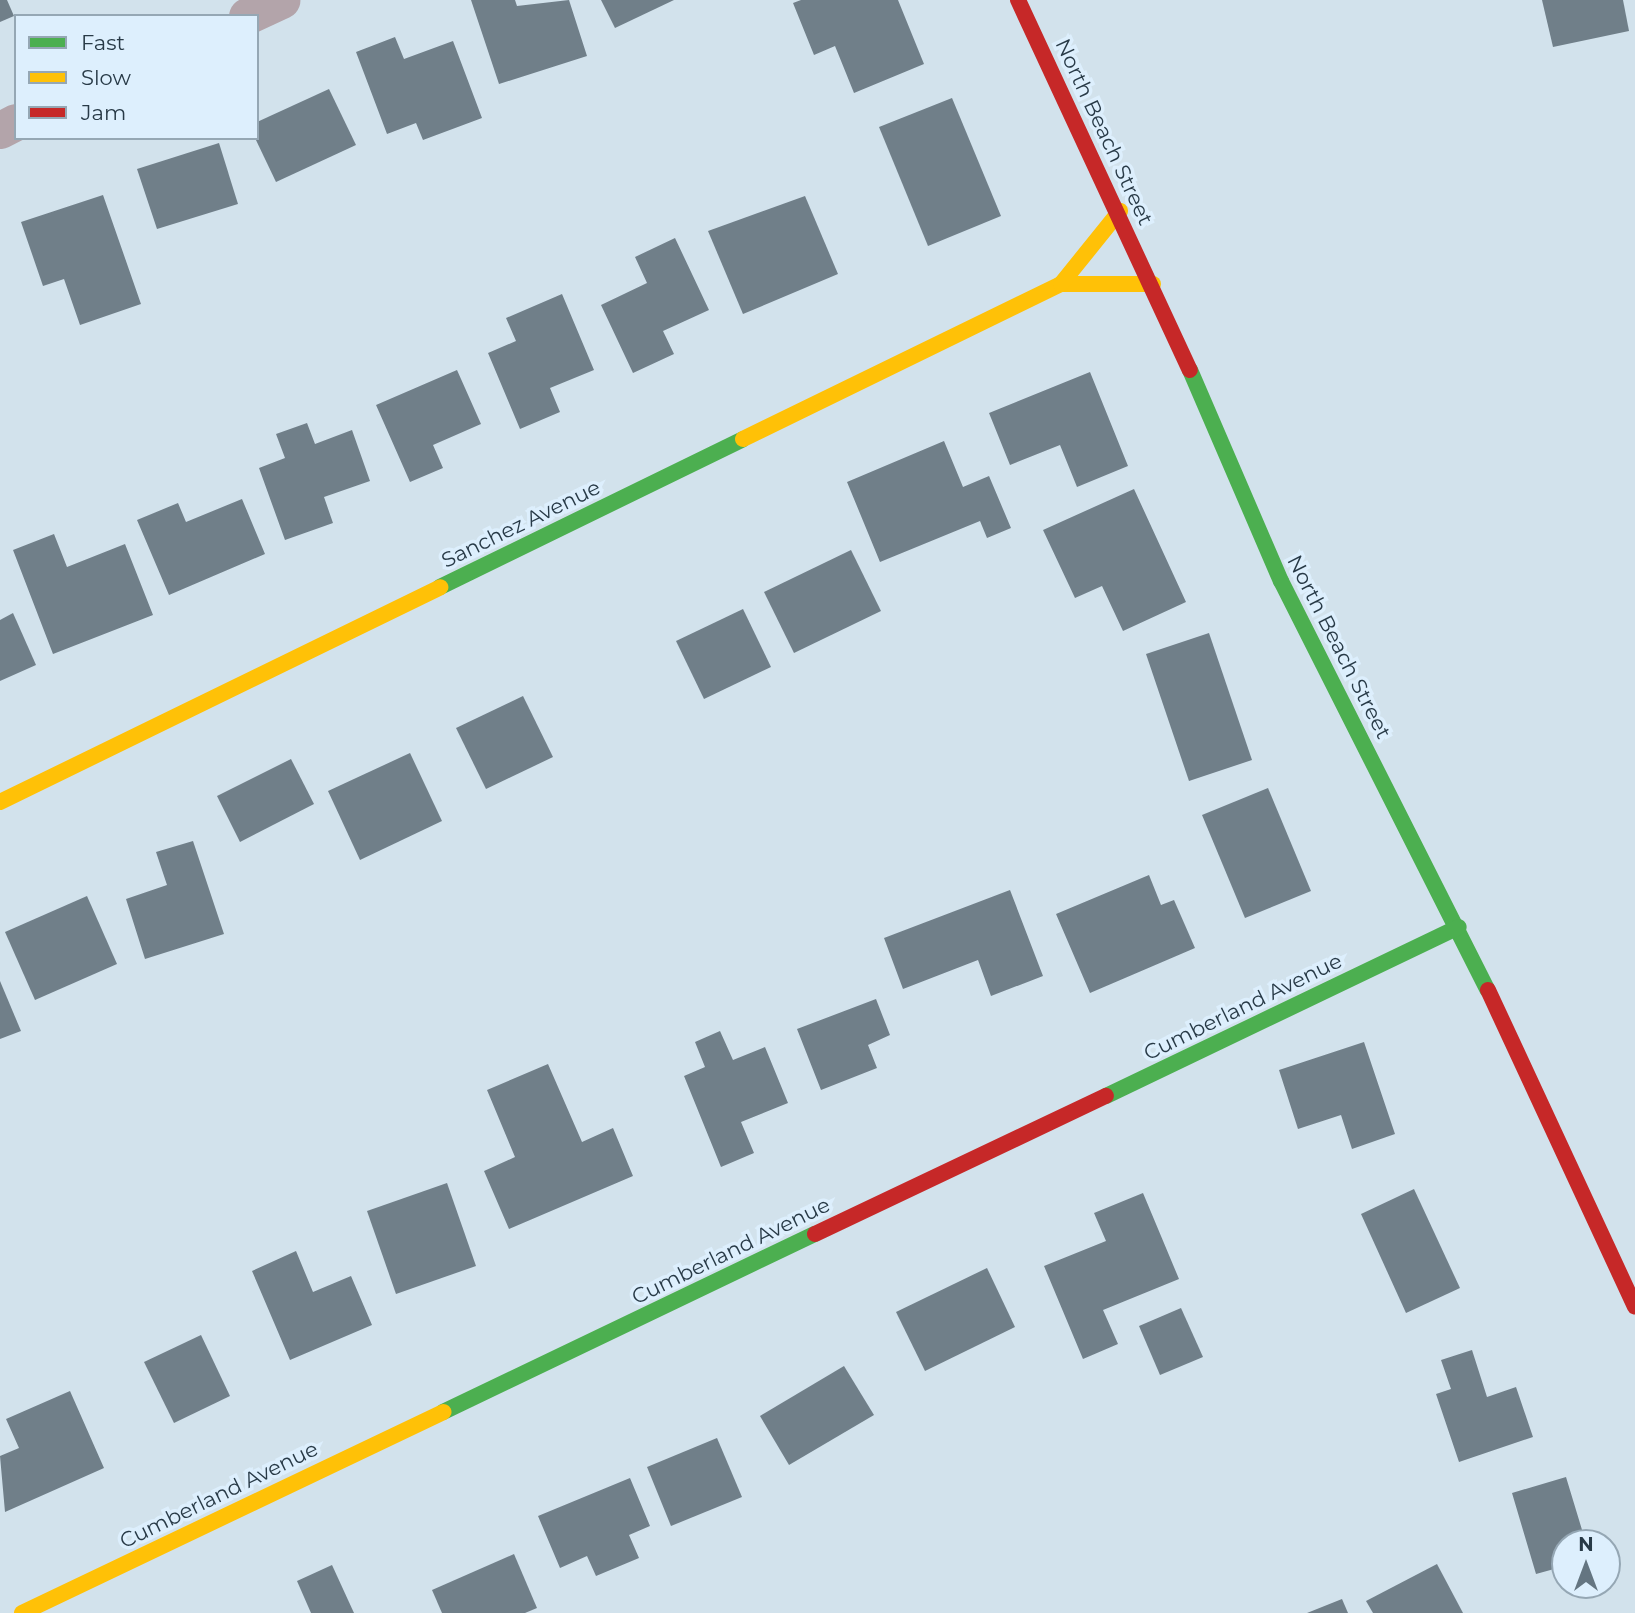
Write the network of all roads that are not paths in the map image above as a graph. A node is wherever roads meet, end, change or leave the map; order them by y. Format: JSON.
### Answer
{"nodes":[{"id":1,"x":281,"y":0,"type":"edge"},
{"id":2,"x":1018,"y":0,"type":"edge"},
{"id":3,"x":251,"y":14,"type":"edge"},
{"id":4,"x":1120,"y":211,"type":"junction"},
{"id":5,"x":1060,"y":284,"type":"junction"},
{"id":6,"x":1153,"y":284,"type":"junction"},
{"id":7,"x":0,"y":802,"type":"edge"},
{"id":8,"x":1459,"y":927,"type":"junction"},
{"id":9,"x":1635,"y":1307,"type":"edge"},
{"id":10,"x":22,"y":1613,"type":"edge"}],
"edges":[{"from":1,"to":3,"type":"street"},
{"from":2,"to":4,"type":"street","name":"North Beach Street"},
{"from":4,"to":5,"type":"street","name":"Sanchez Avenue"},
{"from":4,"to":6,"type":"street","name":"North Beach Street"},
{"from":5,"to":6,"type":"street","name":"Sanchez Avenue"},
{"from":5,"to":7,"type":"street","name":"Sanchez Avenue"},
{"from":6,"to":8,"type":"street","name":"North Beach Street"},
{"from":8,"to":9,"type":"street","name":"North Beach Street"},
{"from":8,"to":10,"type":"street","name":"Cumberland Avenue"}]}
